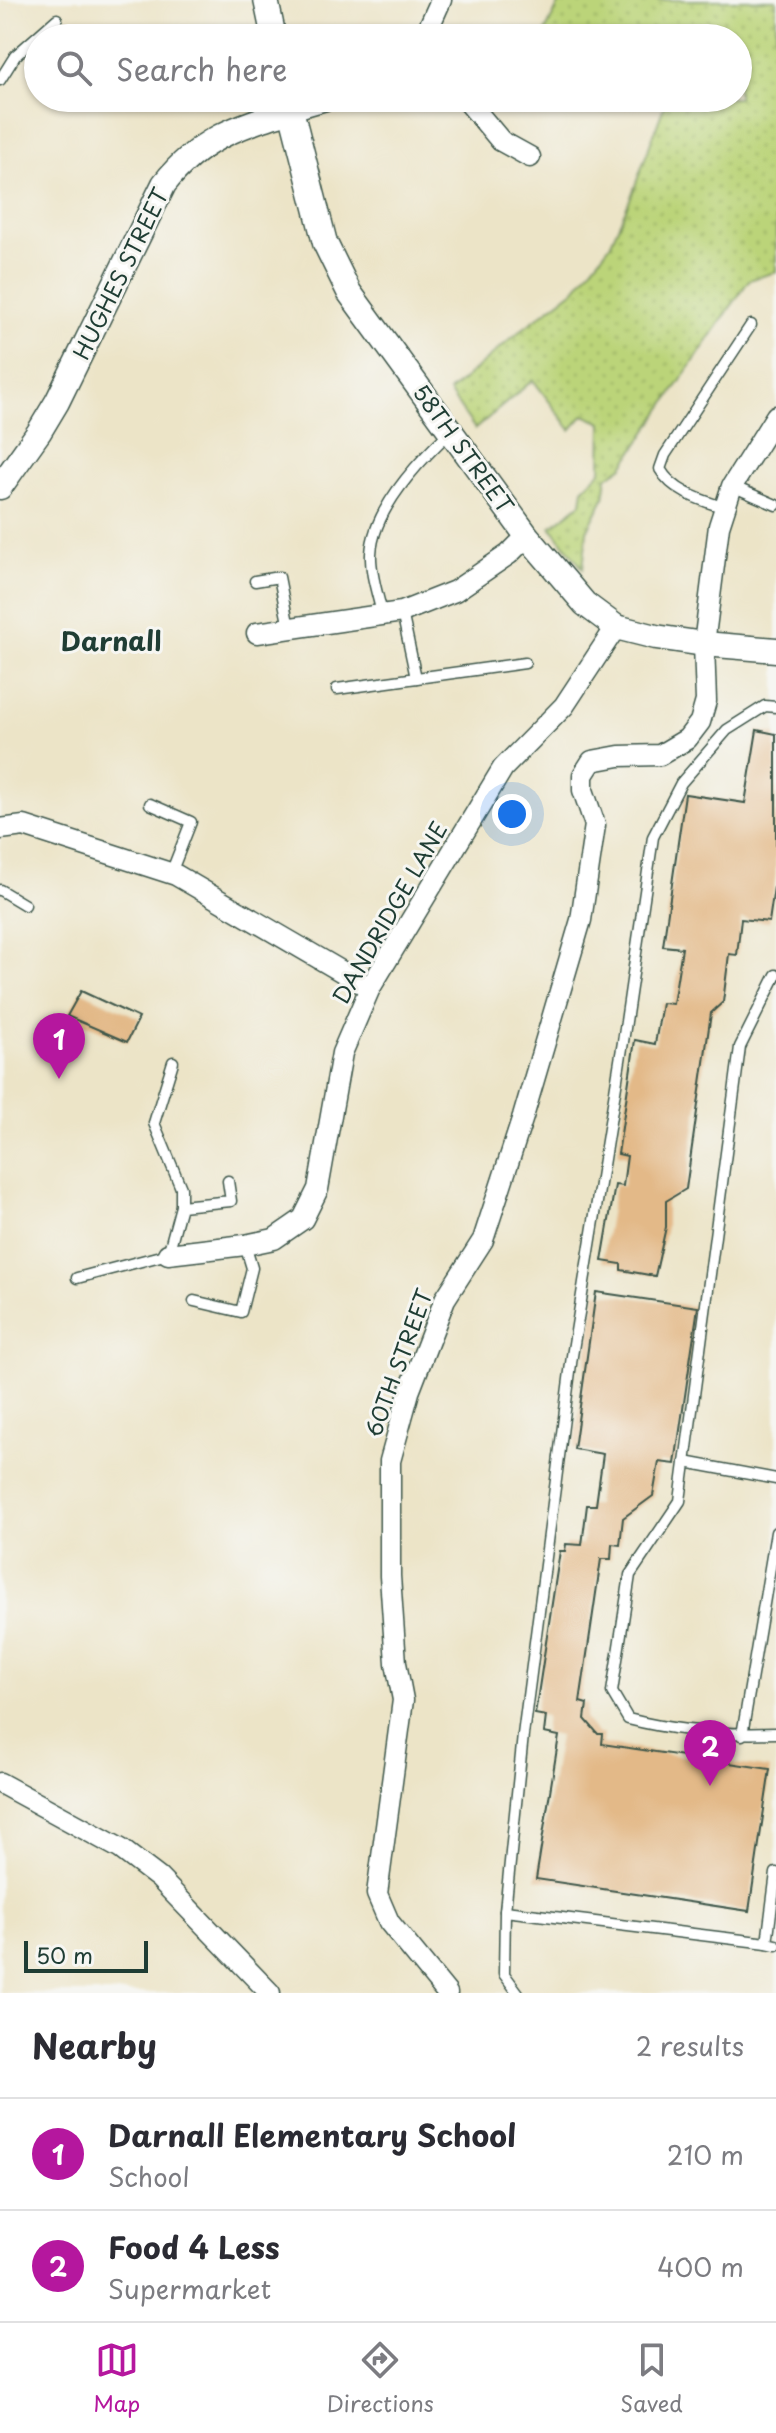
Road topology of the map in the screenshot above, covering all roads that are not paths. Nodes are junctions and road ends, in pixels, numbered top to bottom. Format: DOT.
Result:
graph roads {
  1 [pos="266,0"];
  2 [pos="441,0"];
  3 [pos="57,19"];
  4 [pos="51,24"];
  5 [pos="271,24"];
  6 [pos="430,24"];
  7 [pos="24,48"];
  8 [pos="0,80"];
  9 [pos="271,112"];
  10 [pos="291,112"];
  11 [pos="477,112"];
  12 [pos="530,157"];
  13 [pos="751,325"];
  14 [pos="776,416"];
  15 [pos="452,431"];
  16 [pos="732,486"];
  17 [pos="0,487"];
  18 [pos="776,505"];
  19 [pos="725,508"];
  20 [pos="527,536"];
  21 [pos="255,581"];
  22 [pos="392,613"];
  23 [pos="616,627"];
  24 [pos="289,628"];
  25 [pos="257,633"];
  26 [pos="704,644"];
  27 [pos="776,650"];
  28 [pos="525,663"];
  29 [pos="416,678"];
  30 [pos="337,689"];
  31 [pos="776,707"];
  32 [pos="150,804"];
  33 [pos="0,829"];
  34 [pos="171,873"];
  35 [pos="0,890"];
  36 [pos="25,905"];
  37 [pos="776,975"];
  38 [pos="370,988"];
  39 [pos="173,1062"];
  40 [pos="228,1181"];
  41 [pos="181,1206"];
  42 [pos="245,1245"];
  43 [pos="168,1254"];
  44 [pos="77,1278"];
  45 [pos="194,1301"];
  46 [pos="685,1462"];
  47 [pos="776,1479"];
  48 [pos="776,1532"];
  49 [pos="776,1733"];
  50 [pos="742,1735"];
  51 [pos="0,1783"];
  52 [pos="776,1873"];
  53 [pos="505,1911"];
  54 [pos="771,1944"];
  55 [pos="270,1993"];
  56 [pos="447,1993"];
  57 [pos="518,1993"];
  1 -- 5 [label="street"];
  2 -- 6 [label="street"];
  3 -- 4 [label="lane"];
  7 -- 8 [label="lane"];
  9 -- 17 [label="street, HUGHES STREET"];
  10 -- 15 [label="street, 58TH STREET"];
  11 -- 12 [label="street"];
  13 -- 19 [label="lane"];
  14 -- 16 [label="street"];
  15 -- 20 [label="street, 58TH STREET"];
  15 -- 22 [label="lane"];
  16 -- 18 [label="lane"];
  16 -- 19 [label="street"];
  19 -- 26 [label="street"];
  20 -- 22 [label="street"];
  20 -- 23 [label="street, 58TH STREET"];
  21 -- 24 [label="lane"];
  22 -- 24 [label="street"];
  22 -- 29 [label="lane"];
  23 -- 26 [label="street, 58TH STREET"];
  23 -- 38 [label="street, DANDRIDGE LANE"];
  24 -- 25 [label="street"];
  26 -- 27 [label="street, 58TH STREET"];
  26 -- 56 [label="street, 60TH STREET"];
  28 -- 29 [label="lane"];
  29 -- 30 [label="lane"];
  31 -- 53 [label="lane"];
  32 -- 34 [label="lane"];
  33 -- 34 [label="street"];
  34 -- 38 [label="street"];
  35 -- 36 [label="lane"];
  37 -- 46 [label="lane"];
  38 -- 42 [label="street, DANDRIDGE LANE"];
  39 -- 41 [label="lane"];
  40 -- 41 [label="lane"];
  41 -- 43 [label="lane"];
  42 -- 43 [label="street, DANDRIDGE LANE"];
  42 -- 45 [label="lane"];
  43 -- 44 [label="lane"];
  46 -- 47 [label="lane"];
  46 -- 50 [label="lane"];
  48 -- 50 [label="lane"];
  49 -- 50 [label="lane"];
  51 -- 55 [label="street"];
  52 -- 54 [label="lane"];
  53 -- 54 [label="lane"];
  53 -- 57 [label="lane"];
}
